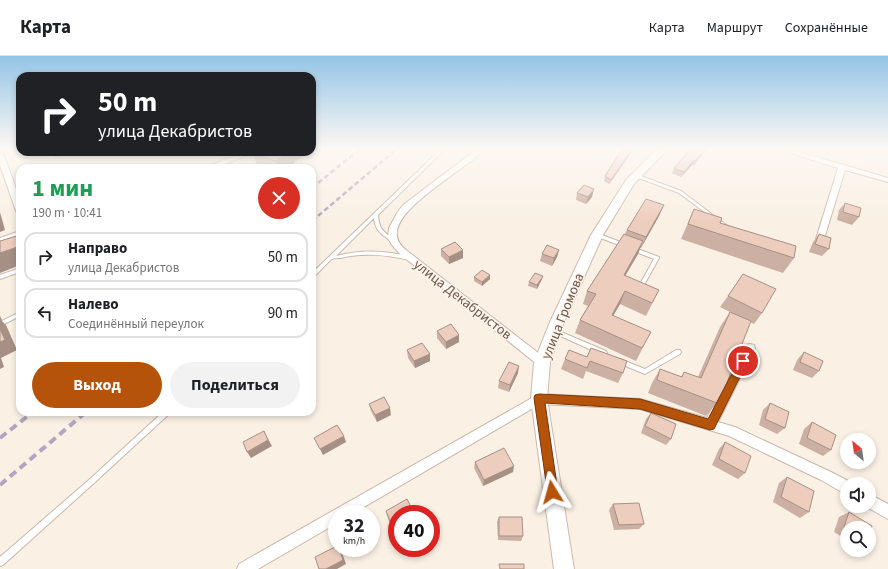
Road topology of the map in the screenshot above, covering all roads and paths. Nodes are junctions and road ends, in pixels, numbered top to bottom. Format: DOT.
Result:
graph roads {
  1 [pos="6,173"];
  2 [pos="418,173"];
  3 [pos="451,173"];
  4 [pos="640,173"];
  5 [pos="840,173"];
  6 [pos="863,173"];
  7 [pos="637,176"];
  8 [pos="888,180"];
  9 [pos="16,200"];
  10 [pos="376,215"];
  11 [pos="729,228"];
  12 [pos="16,235"];
  13 [pos="597,235"];
  14 [pos="820,239"];
  15 [pos="0,241"];
  16 [pos="394,242"];
  17 [pos="331,258"];
  18 [pos="411,258"];
  19 [pos="16,271"];
  20 [pos="316,272"];
  21 [pos="0,277"];
  22 [pos="641,286"];
  23 [pos="16,316"];
  24 [pos="0,324"];
  25 [pos="554,331"];
  26 [pos="750,348"];
  27 [pos="678,352"];
  28 [pos="610,356"];
  29 [pos="617,359"];
  30 [pos="542,362"];
  31 [pos="539,398"];
  32 [pos="163,416"];
  33 [pos="710,425"];
  34 [pos="840,484"];
  35 [pos="355,505"];
  36 [pos="876,505"];
  37 [pos="888,512"];
  38 [pos="328,521"];
  39 [pos="0,562"];
  40 [pos="244,569"];
  41 [pos="564,569"];
  1 -- 9 [label="street"];
  2 -- 10 [label="lane"];
  3 -- 16 [label="street"];
  4 -- 7 [label="street, улица Громова"];
  5 -- 14 [label="street"];
  6 -- 8 [label="street"];
  7 -- 11 [label="lane"];
  7 -- 13 [label="street, улица Громова"];
  10 -- 16 [label="lane"];
  10 -- 17 [label="lane"];
  12 -- 15 [label="street"];
  13 -- 22 [label="lane"];
  13 -- 25 [label="street, улица Громова"];
  16 -- 18 [label="street, улица Декабристов"];
  17 -- 18 [label="lane"];
  17 -- 20 [label="lane"];
  18 -- 30 [label="street, улица Декабристов"];
  19 -- 21 [label="lane"];
  23 -- 24 [label="lane"];
  25 -- 28 [label="lane"];
  25 -- 30 [label="street, улица Громова"];
  26 -- 33 [label="street"];
  27 -- 29 [label="lane"];
  30 -- 31 [label="street, улица Громова"];
  31 -- 33 [label="street"];
  31 -- 35 [label="street"];
  31 -- 41 [label="street, улица Громова"];
  32 -- 39 [label="lane"];
  33 -- 34 [label="street"];
  36 -- 37 [label="street"];
  38 -- 40 [label="street"];
}
